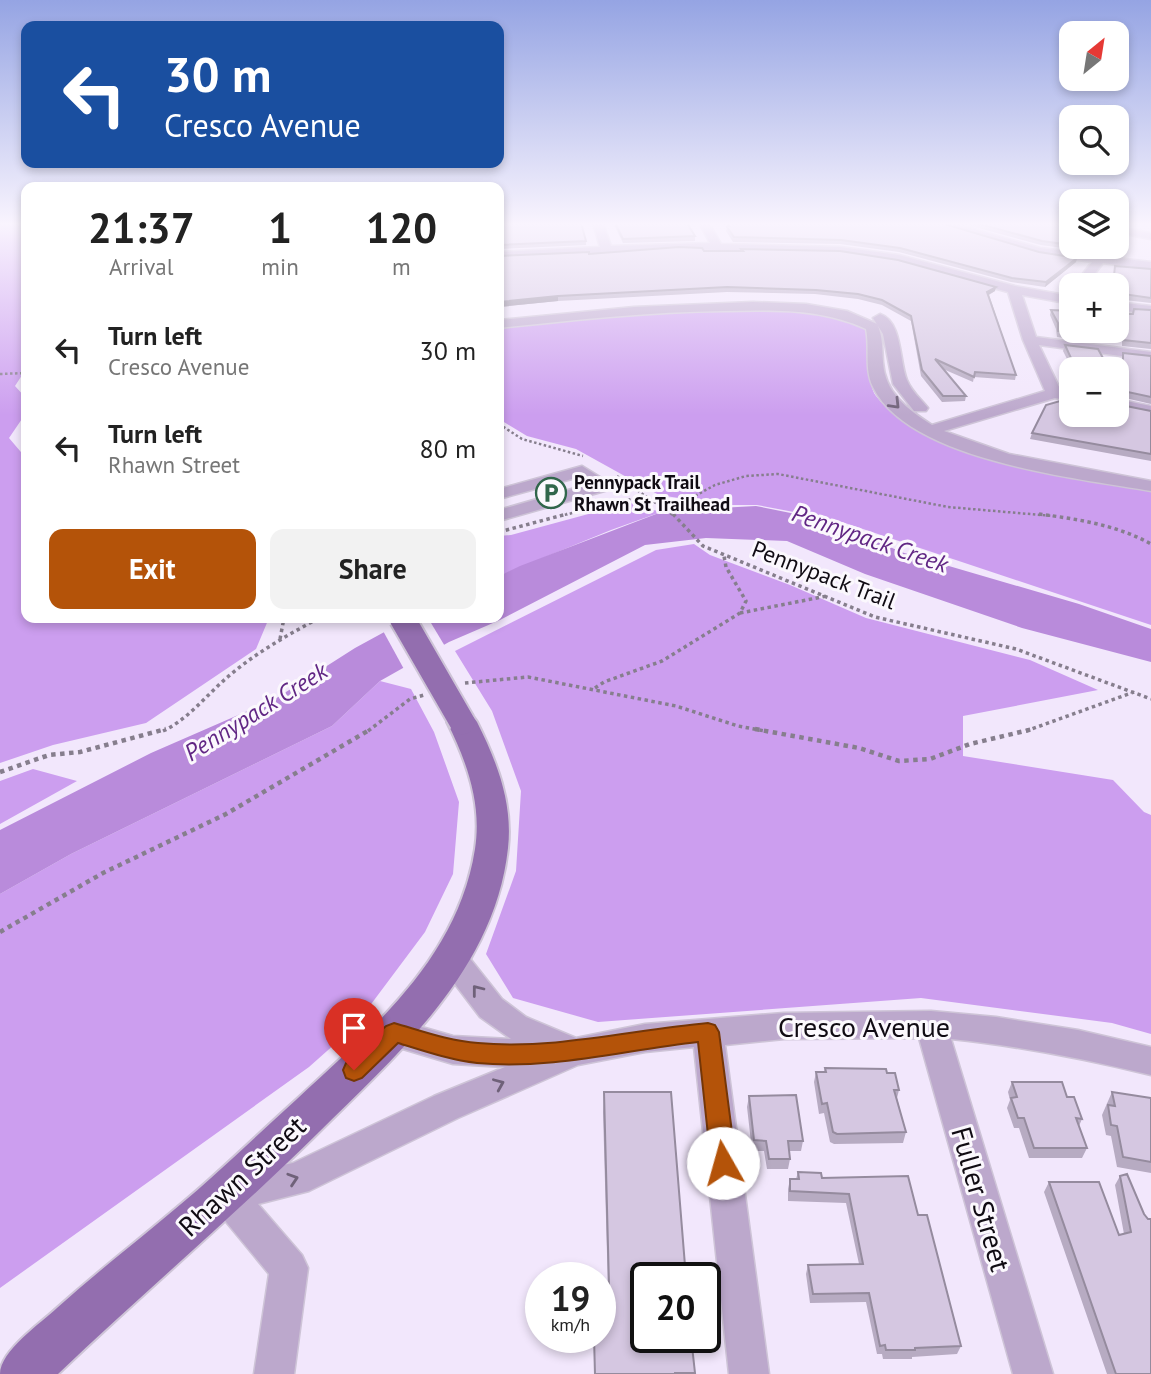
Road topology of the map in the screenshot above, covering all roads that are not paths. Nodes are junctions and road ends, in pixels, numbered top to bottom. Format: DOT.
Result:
graph roads {
  1 [pos="1003,287"];
  2 [pos="1014,290"];
  3 [pos="1059,297"];
  4 [pos="829,307"];
  5 [pos="1129,307"];
  6 [pos="1151,310"];
  7 [pos="504,320"];
  8 [pos="1030,341"];
  9 [pos="1151,356"];
  10 [pos="1054,393"];
  11 [pos="1059,394"];
  12 [pos="1129,407"];
  13 [pos="1151,411"];
  14 [pos="949,425"];
  15 [pos="931,430"];
  16 [pos="1151,478"];
  17 [pos="1151,486"];
  18 [pos="504,493"];
  19 [pos="504,515"];
  20 [pos="404,623"];
  21 [pos="453,959"];
  22 [pos="930,1024"];
  23 [pos="708,1032"];
  24 [pos="394,1033"];
  25 [pos="575,1052"];
  26 [pos="1151,1061"];
  27 [pos="226,1194"];
  28 [pos="22,1374"];
  29 [pos="274,1374"];
  30 [pos="750,1374"];
  31 [pos="1033,1374"];
  1 -- 2 [label="street"];
  2 -- 3 [label="street"];
  2 -- 8 [label="street"];
  4 -- 7 [label="street"];
  4 -- 14 [label="street"];
  4 -- 15 [label="street, one-way"];
  5 -- 6 [label="street"];
  8 -- 9 [label="street"];
  8 -- 10 [label="street"];
  10 -- 11 [label="street"];
  10 -- 14 [label="street"];
  12 -- 13 [label="street"];
  14 -- 15 [label="street"];
  14 -- 16 [label="street"];
  15 -- 17 [label="street"];
  18 -- 19 [label="street"];
  20 -- 21 [label="main road, Rhawn Street, bridge"];
  21 -- 24 [label="main road, Rhawn Street"];
  25 -- 21 [label="street, one-way"];
  22 -- 23 [label="street, Cresco Avenue"];
  22 -- 26 [label="street, Cresco Avenue"];
  22 -- 31 [label="street, Fuller Street"];
  23 -- 25 [label="street, Cresco Avenue"];
  23 -- 30 [label="street"];
  24 -- 25 [label="street, Cresco Avenue"];
  24 -- 27 [label="main road, Rhawn Street"];
  27 -- 25 [label="street, Cresco Avenue, one-way"];
  27 -- 28 [label="main road, Rhawn Street"];
  27 -- 29 [label="street"];
}
